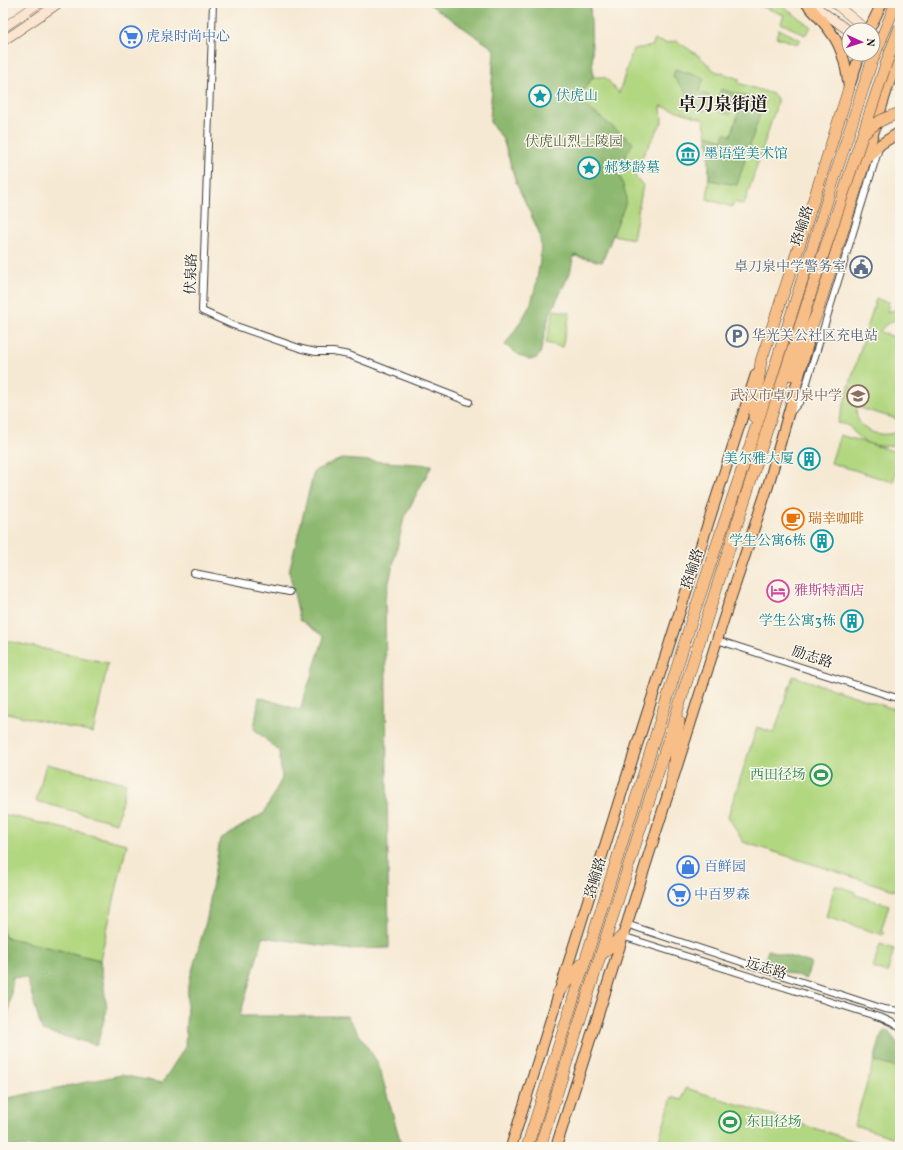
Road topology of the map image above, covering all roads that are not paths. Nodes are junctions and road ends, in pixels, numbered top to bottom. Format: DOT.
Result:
graph roads {
  1 [pos="39,3"];
  2 [pos="59,3"];
  3 [pos="213,3"];
  4 [pos="806,3"];
  5 [pos="811,3"];
  6 [pos="834,3"];
  7 [pos="882,3"];
  8 [pos="896,3"];
  9 [pos="858,22"];
  10 [pos="872,22"];
  11 [pos="841,25"];
  12 [pos="900,27"];
  13 [pos="3,28"];
  14 [pos="3,41"];
  15 [pos="881,42"];
  16 [pos="899,56"];
  17 [pos="881,58"];
  18 [pos="857,62"];
  19 [pos="897,71"];
  20 [pos="849,88"];
  21 [pos="900,113"];
  22 [pos="840,117"];
  23 [pos="900,132"];
  24 [pos="874,134"];
  25 [pos="881,144"];
  26 [pos="865,160"];
  27 [pos="831,188"];
  28 [pos="817,313"];
  29 [pos="760,361"];
  30 [pos="469,402"];
  31 [pos="788,416"];
  32 [pos="764,438"];
  33 [pos="751,443"];
  34 [pos="194,573"];
  35 [pos="289,592"];
  36 [pos="717,640"];
  37 [pos="683,693"];
  38 [pos="900,699"];
  39 [pos="672,786"];
  40 [pos="626,924"];
  41 [pos="622,936"];
  42 [pos="601,955"];
  43 [pos="586,958"];
  44 [pos="558,993"];
  45 [pos="900,1011"];
  46 [pos="900,1028"];
  47 [pos="511,1147"];
  48 [pos="527,1147"];
  49 [pos="540,1147"];
  50 [pos="556,1147"];
  1 -- 13 [label="main road"];
  2 -- 14 [label="main road"];
  3 -- 30 [label="street, 伏泉路"];
  4 -- 20 [label="main road"];
  5 -- 11 [label="main road"];
  6 -- 9 [label="main road"];
  7 -- 10 [label="main road"];
  8 -- 27 [label="highway, 珞喻路, bridge"];
  12 -- 32 [label="highway, 珞喻路, bridge"];
  15 -- 16 [label="main road"];
  16 -- 19 [label="main road"];
  17 -- 19 [label="main road"];
  18 -- 20 [label="main road"];
  19 -- 24 [label="main road"];
  20 -- 22 [label="highway"];
  21 -- 27 [label="highway, bridge"];
  22 -- 24 [label="main road"];
  22 -- 29 [label="highway"];
  23 -- 25 [label="main road"];
  24 -- 26 [label="main road"];
  25 -- 26 [label="main road"];
  25 -- 31 [label="street"];
  26 -- 28 [label="highway"];
  27 -- 33 [label="highway, 珞喻路"];
  28 -- 31 [label="main road"];
  28 -- 32 [label="highway"];
  29 -- 33 [label="highway"];
  29 -- 44 [label="main road"];
  31 -- 36 [label="main road"];
  32 -- 37 [label="highway, 珞喻路"];
  33 -- 43 [label="highway, 珞喻路"];
  34 -- 35 [label="street"];
  36 -- 38 [label="street, 励志路"];
  36 -- 39 [label="main road"];
  37 -- 39 [label="highway"];
  37 -- 42 [label="highway, 珞喻路"];
  39 -- 40 [label="main road"];
  40 -- 41 [label="main road"];
  40 -- 45 [label="street, 远志路"];
  41 -- 42 [label="highway"];
  41 -- 46 [label="street, 远志路"];
  41 -- 50 [label="main road"];
  42 -- 49 [label="highway, 珞喻路"];
  43 -- 44 [label="highway"];
  43 -- 48 [label="highway, 珞喻路"];
  44 -- 47 [label="main road"];
}
